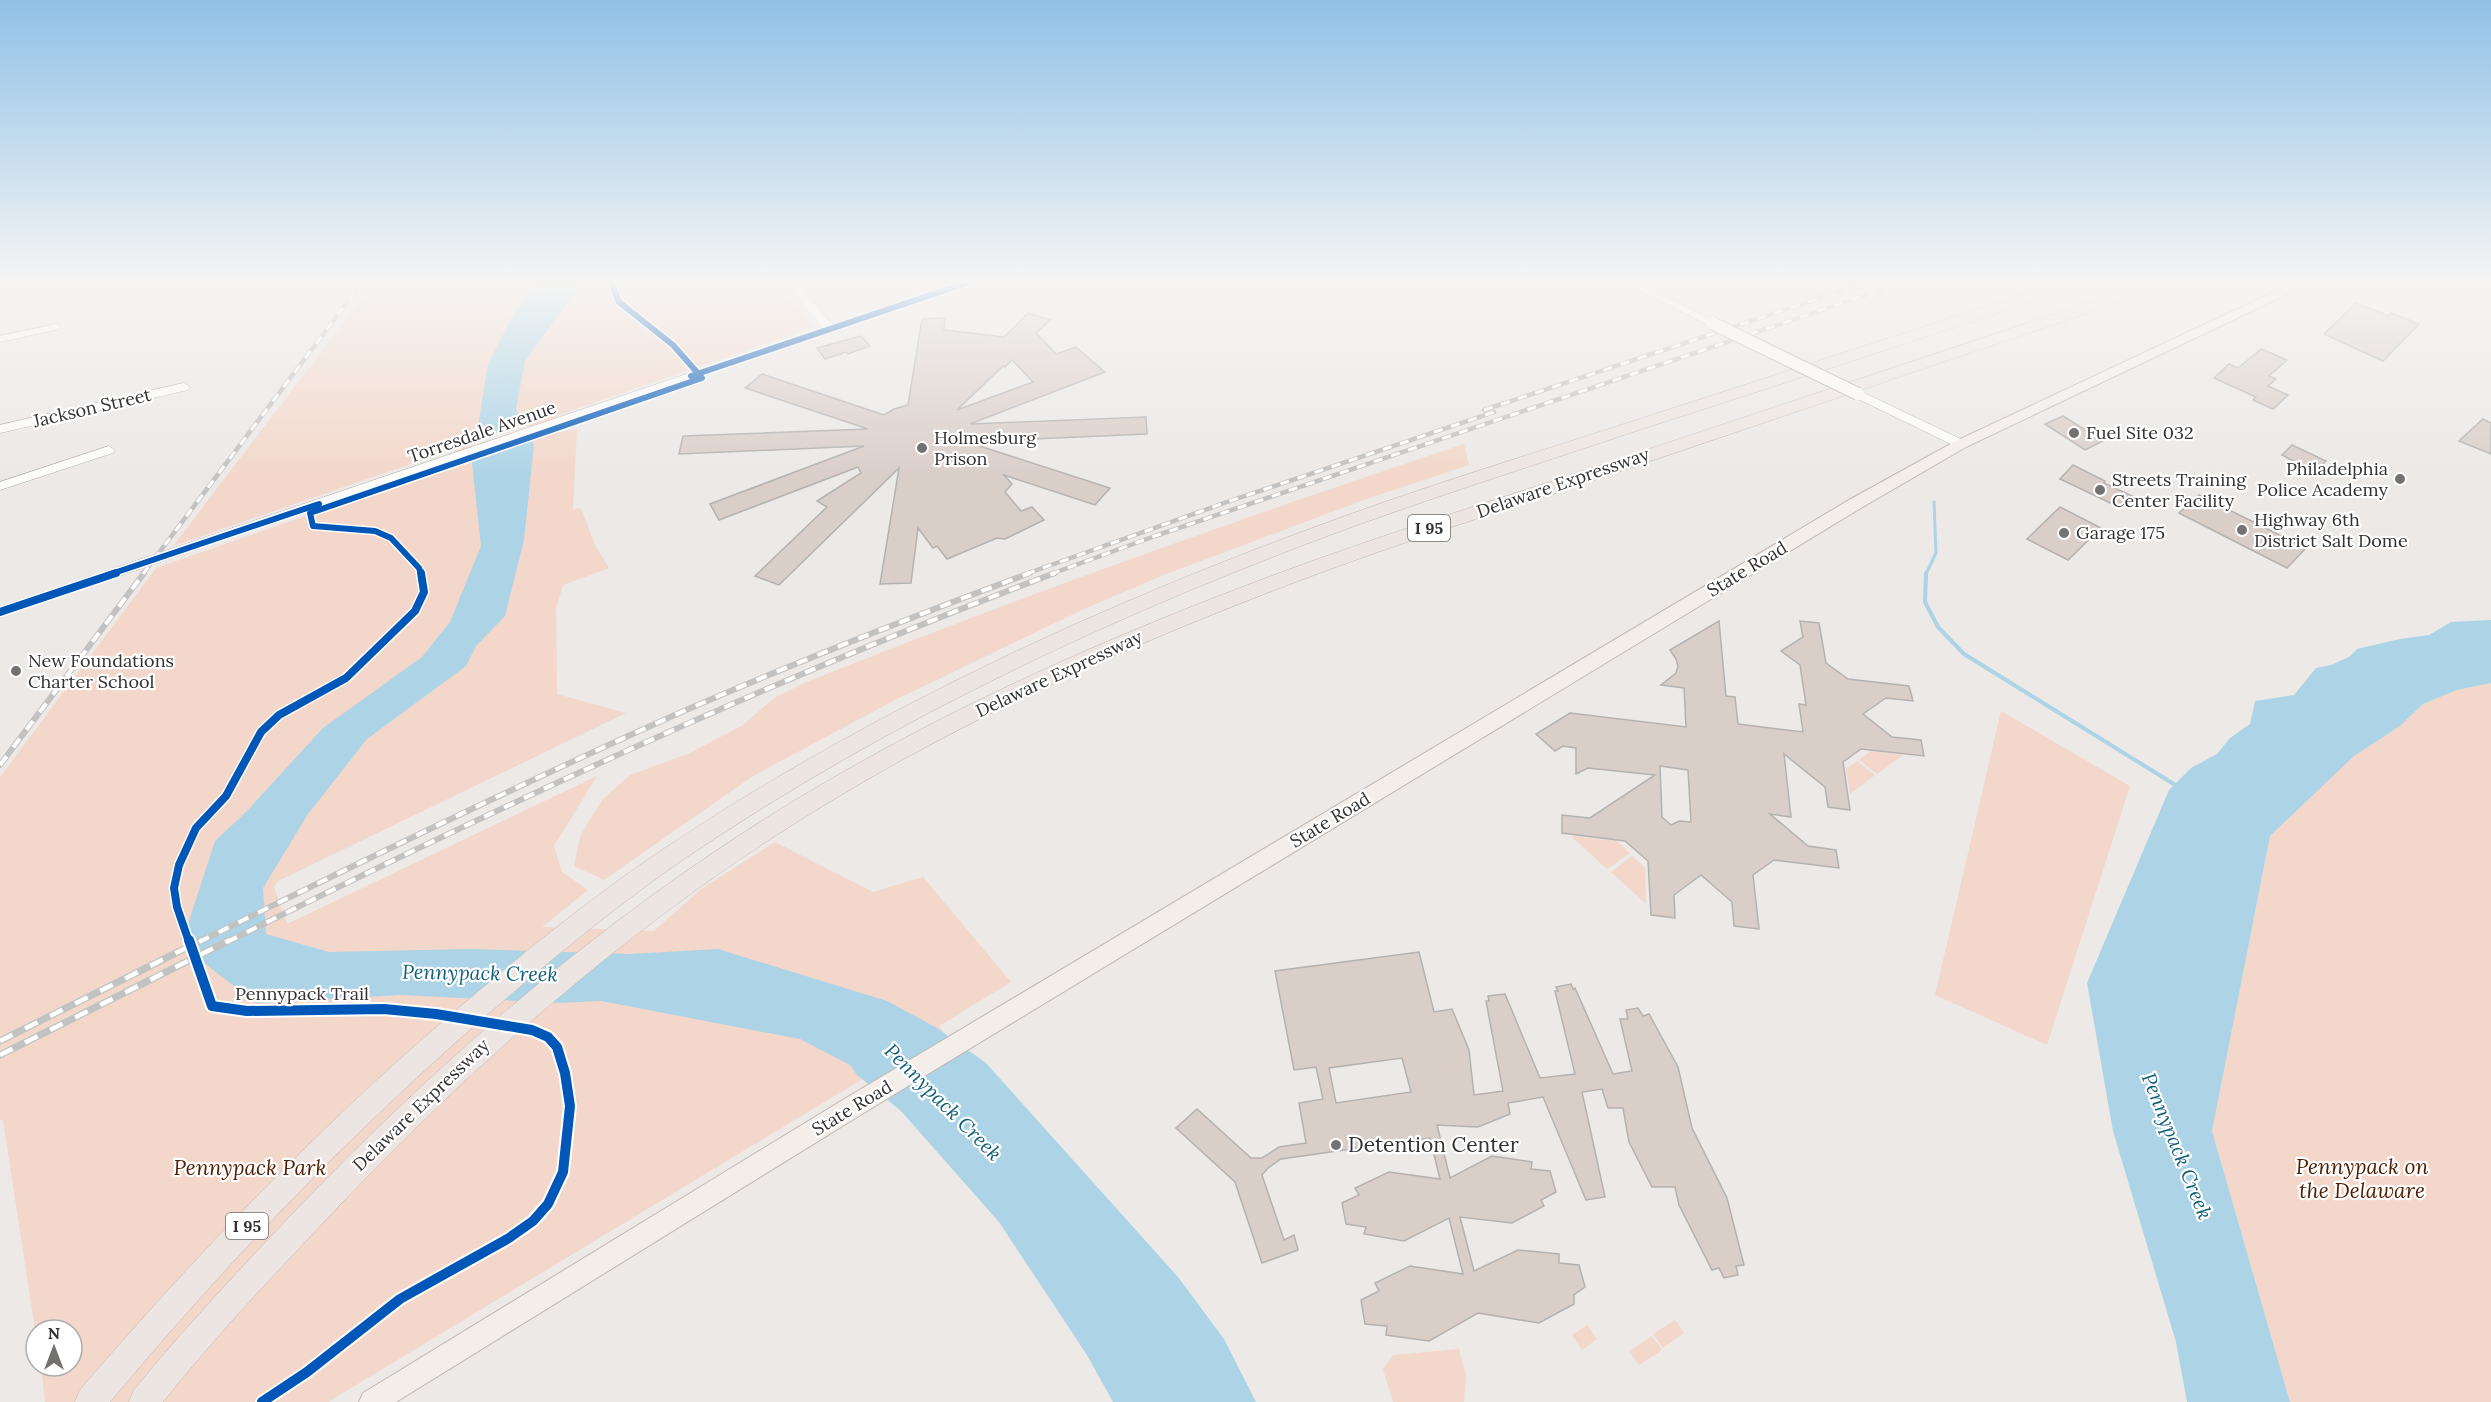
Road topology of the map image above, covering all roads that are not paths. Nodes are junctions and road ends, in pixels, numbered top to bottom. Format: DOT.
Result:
graph roads {
  1 [pos="784,345"];
  2 [pos="1758,345"];
  3 [pos="1885,345"];
  4 [pos="1976,345"];
  5 [pos="2171,345"];
  6 [pos="184,387"];
  7 [pos="0,429"];
  8 [pos="1961,444"];
  9 [pos="109,450"];
  10 [pos="0,486"];
  11 [pos="0,612"];
  12 [pos="90,1402"];
  13 [pos="144,1402"];
  14 [pos="372,1402"];
  1 -- 11 [label="street, Torresdale Avenue"];
  2 -- 8 [label="street, bridge"];
  3 -- 12 [label="highway, Delaware Expressway / I 95"];
  4 -- 13 [label="highway, Delaware Expressway / I 95"];
  5 -- 8 [label="main road, State Road"];
  6 -- 7 [label="street, Jackson Street"];
  8 -- 14 [label="main road, State Road"];
  9 -- 10 [label="street"];
}
